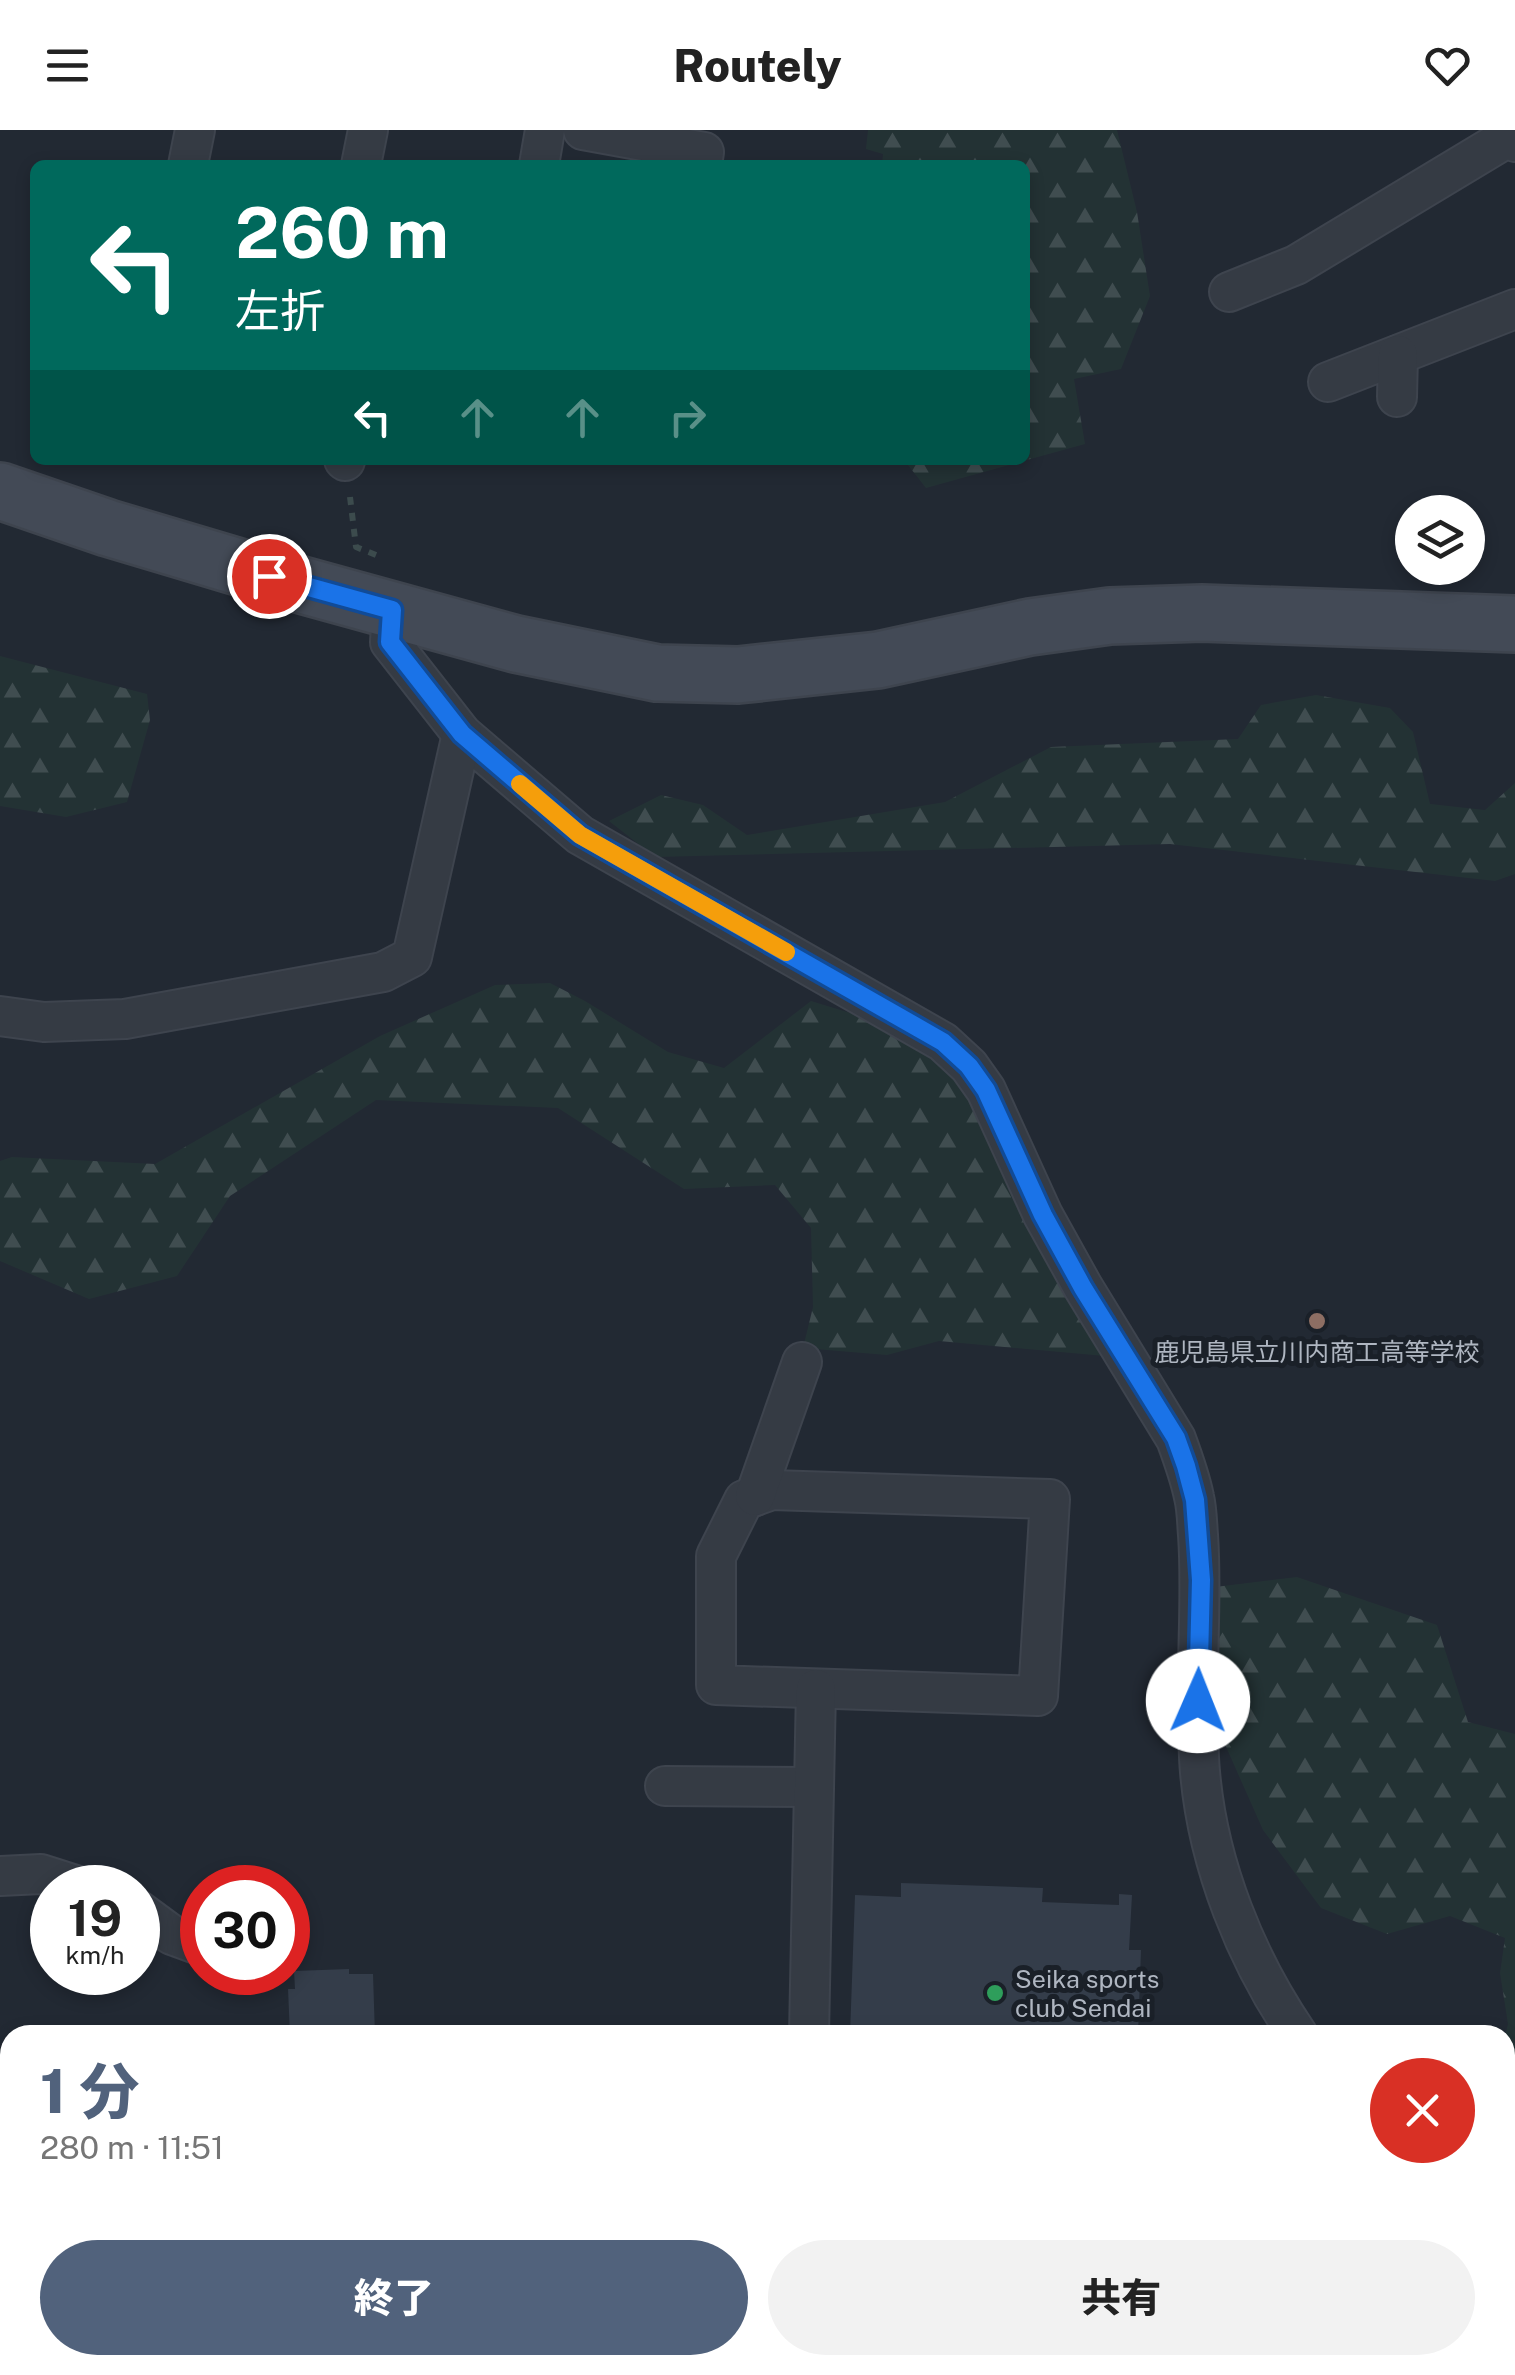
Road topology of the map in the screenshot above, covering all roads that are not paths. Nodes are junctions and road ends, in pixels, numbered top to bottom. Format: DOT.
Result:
graph roads {
  1 [pos="195,130"];
  2 [pos="368,130"];
  3 [pos="546,130"];
  4 [pos="583,130"];
  5 [pos="1515,142"];
  6 [pos="189,160"];
  7 [pos="362,160"];
  8 [pos="540,160"];
  9 [pos="703,160"];
  10 [pos="1229,292"];
  11 [pos="1515,310"];
  12 [pos="1398,355"];
  13 [pos="1328,382"];
  14 [pos="1397,397"];
  15 [pos="0,491"];
  16 [pos="390,584"];
  17 [pos="1515,624"];
  18 [pos="462,734"];
  19 [pos="0,1016"];
  20 [pos="802,1362"];
  21 [pos="755,1496"];
  22 [pos="816,1689"];
  23 [pos="665,1786"];
  24 [pos="814,1787"];
  25 [pos="30,1875"];
  26 [pos="0,1876"];
  27 [pos="809,2025"];
  28 [pos="1291,2025"];
  1 -- 6 [label="street"];
  2 -- 7 [label="street"];
  3 -- 8 [label="street"];
  4 -- 9 [label="street"];
  5 -- 10 [label="street"];
  11 -- 12 [label="street"];
  12 -- 13 [label="street"];
  12 -- 14 [label="street"];
  15 -- 16 [label="street"];
  16 -- 17 [label="street"];
  16 -- 18 [label="street"];
  18 -- 19 [label="street"];
  18 -- 28 [label="street"];
  20 -- 21 [label="street"];
  21 -- 22 [label="street"];
  21 -- 22 [label="street"];
  22 -- 24 [label="street"];
  23 -- 24 [label="street"];
  24 -- 27 [label="street"];
  25 -- 26 [label="street"];
}
